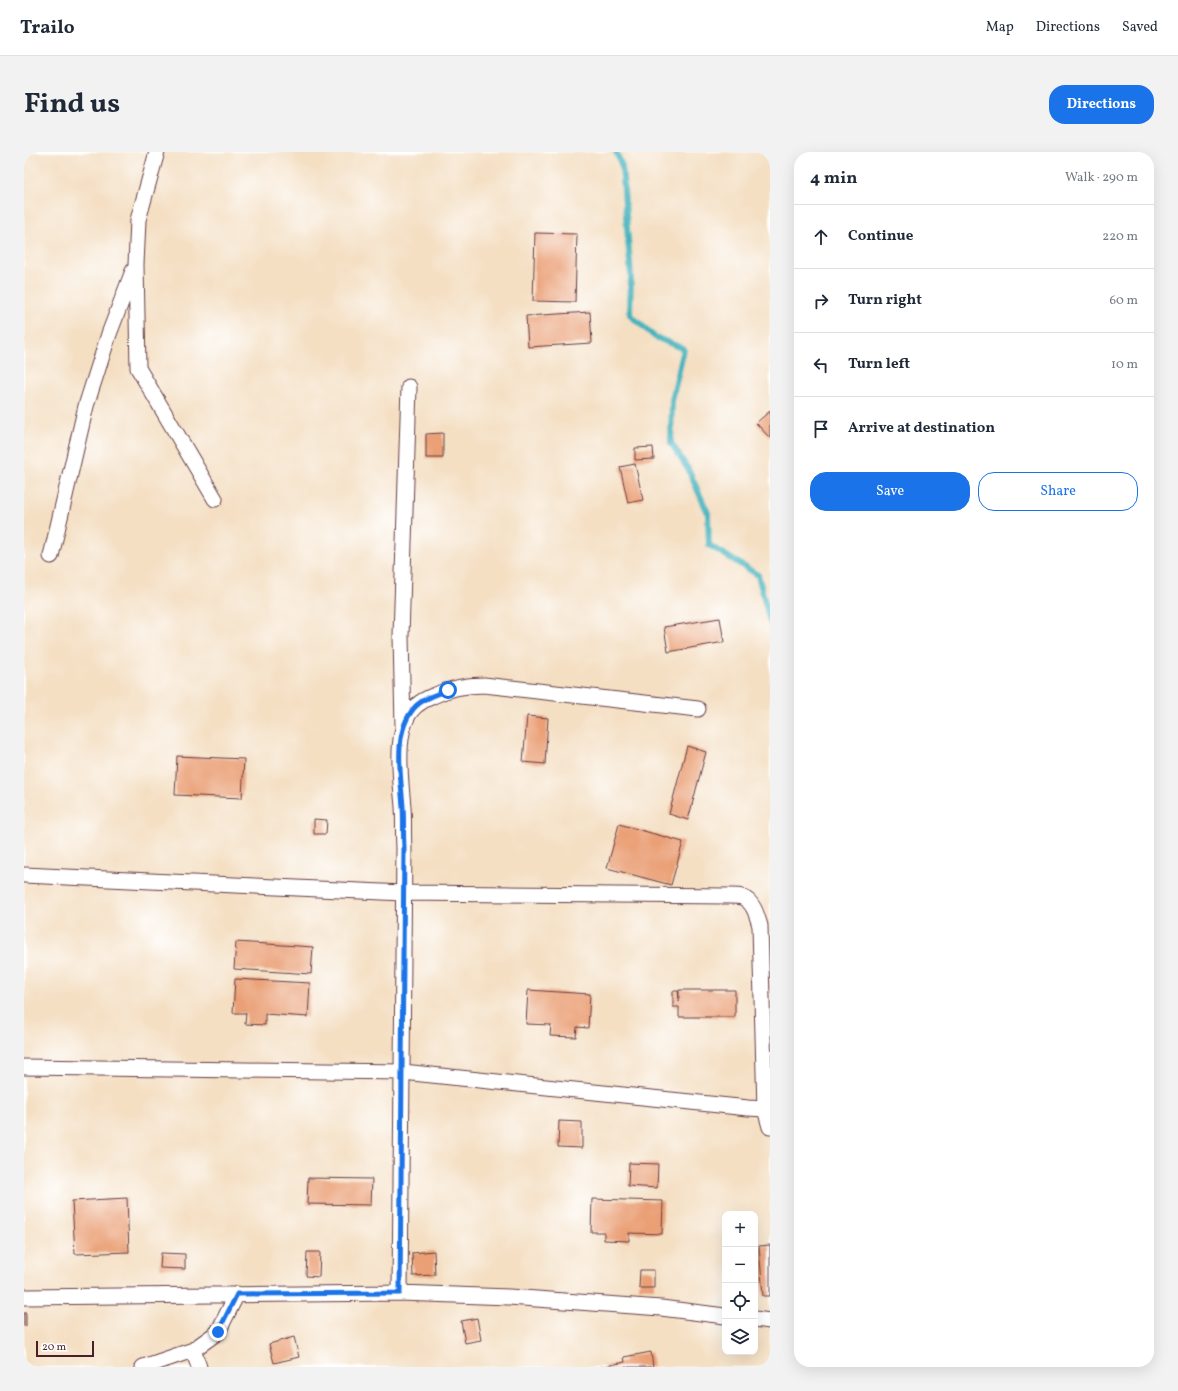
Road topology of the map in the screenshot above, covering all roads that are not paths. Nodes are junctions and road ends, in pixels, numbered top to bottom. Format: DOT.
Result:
graph roads {
  1 [pos="157,152"];
  2 [pos="136,265"];
  3 [pos="409,387"];
  4 [pos="215,499"];
  5 [pos="50,556"];
  6 [pos="698,709"];
  7 [pos="403,732"];
  8 [pos="24,875"];
  9 [pos="403,893"];
  10 [pos="24,1067"];
  11 [pos="403,1072"];
  12 [pos="765,1109"];
  13 [pos="770,1127"];
  14 [pos="400,1293"];
  15 [pos="237,1294"];
  16 [pos="24,1297"];
  17 [pos="722,1316"];
  18 [pos="758,1319"];
  19 [pos="770,1321"];
  20 [pos="193,1350"];
  21 [pos="143,1367"];
  22 [pos="199,1367"];
  1 -- 2 [label="street"];
  2 -- 4 [label="street"];
  2 -- 5 [label="street"];
  3 -- 7 [label="street"];
  6 -- 7 [label="street"];
  7 -- 9 [label="street"];
  8 -- 9 [label="street"];
  9 -- 11 [label="street"];
  9 -- 12 [label="street"];
  10 -- 11 [label="street"];
  11 -- 12 [label="street"];
  11 -- 14 [label="street"];
  12 -- 13 [label="street"];
  14 -- 15 [label="street"];
  14 -- 17 [label="street"];
  15 -- 16 [label="street"];
  15 -- 20 [label="street"];
  18 -- 19 [label="street"];
  20 -- 21 [label="street"];
  20 -- 22 [label="street"];
}
